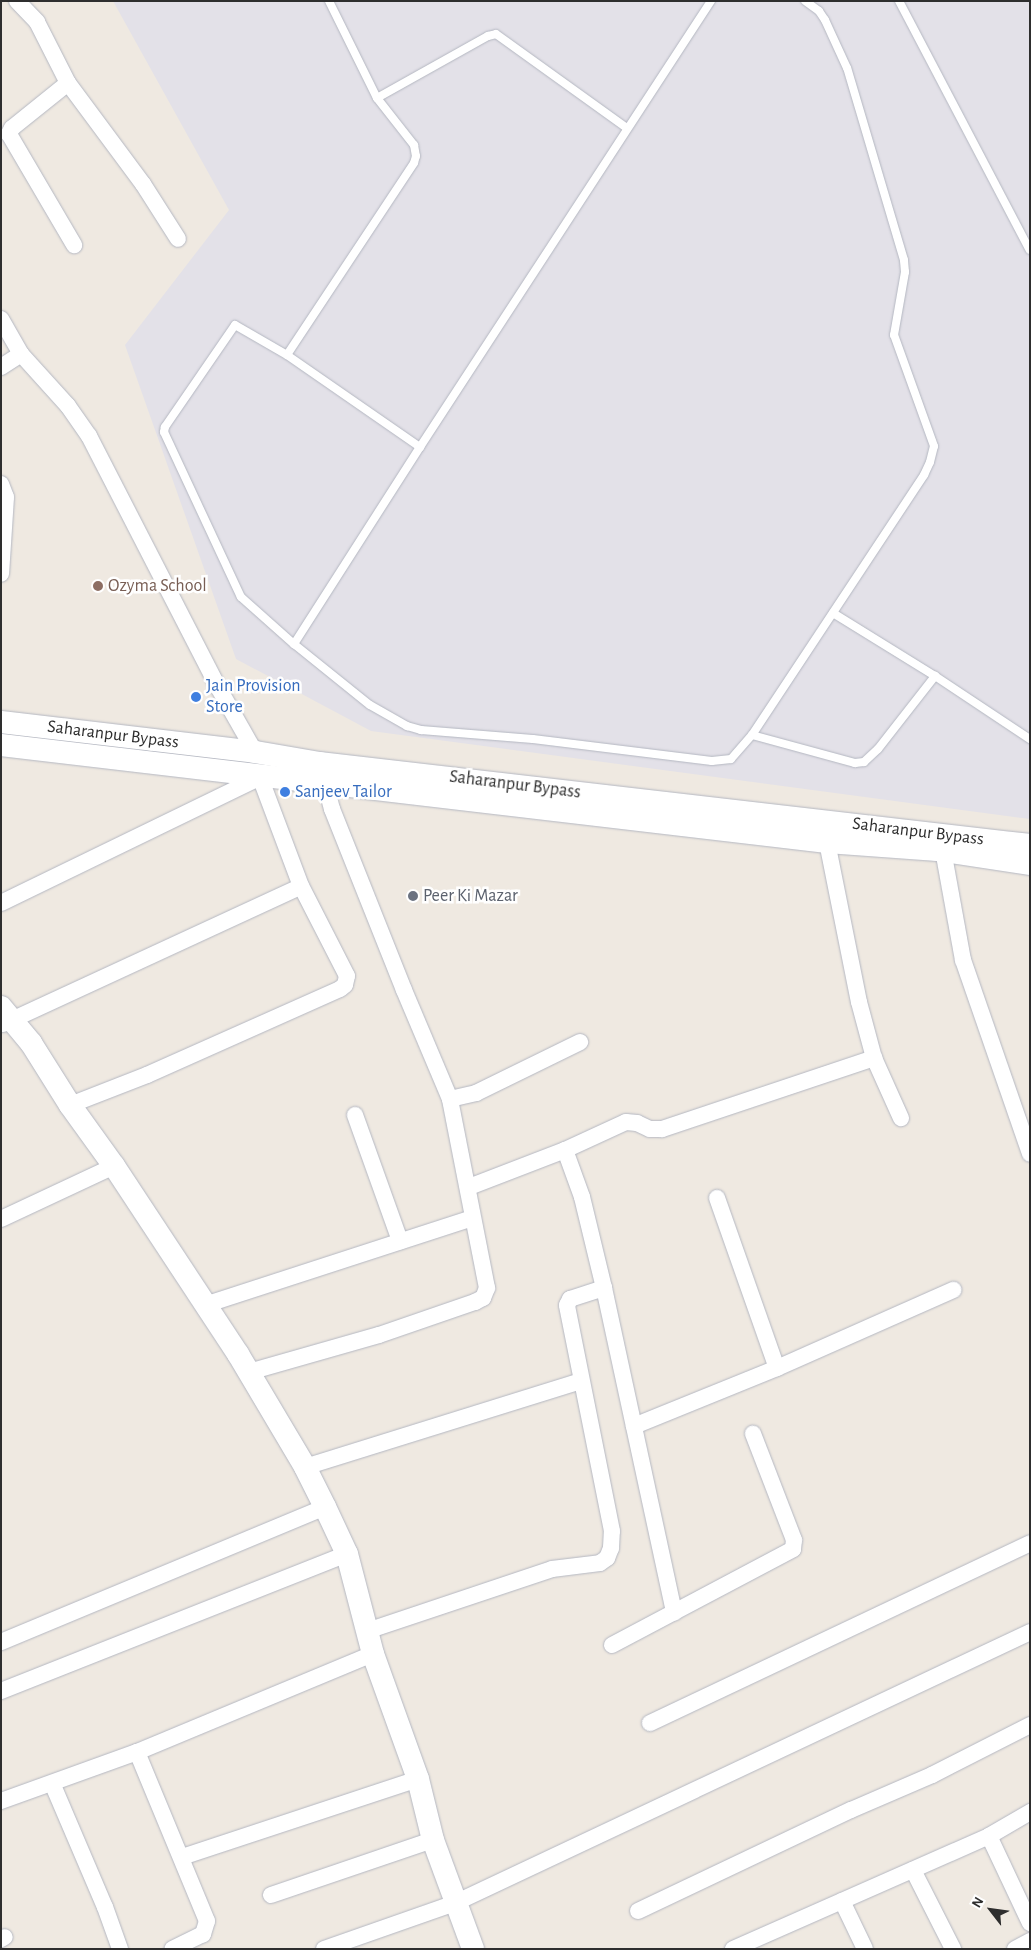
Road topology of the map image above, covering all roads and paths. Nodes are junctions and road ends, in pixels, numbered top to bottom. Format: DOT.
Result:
graph roads {
  1 [pos="17,1"];
  2 [pos="329,1"];
  3 [pos="711,1"];
  4 [pos="805,1"];
  5 [pos="900,1"];
  6 [pos="68,83"];
  7 [pos="377,98"];
  8 [pos="627,128"];
  9 [pos="178,239"];
  10 [pos="74,245"];
  11 [pos="1030,250"];
  12 [pos="1,318"];
  13 [pos="21,354"];
  14 [pos="287,354"];
  15 [pos="1,367"];
  16 [pos="420,448"];
  17 [pos="1,484"];
  18 [pos="1,574"];
  19 [pos="833,614"];
  20 [pos="294,644"];
  21 [pos="935,676"];
  22 [pos="1,722"];
  23 [pos="752,736"];
  24 [pos="1030,739"];
  25 [pos="1,745"];
  26 [pos="255,752"];
  27 [pos="260,776"];
  28 [pos="324,782"];
  29 [pos="827,842"];
  30 [pos="1030,845"];
  31 [pos="943,850"];
  32 [pos="1030,864"];
  33 [pos="301,886"];
  34 [pos="1,904"];
  35 [pos="5,1017"];
  36 [pos="580,1042"];
  37 [pos="874,1058"];
  38 [pos="450,1099"];
  39 [pos="70,1105"];
  40 [pos="355,1115"];
  41 [pos="901,1118"];
  42 [pos="565,1150"];
  43 [pos="1030,1154"];
  44 [pos="114,1166"];
  45 [pos="469,1187"];
  46 [pos="717,1198"];
  47 [pos="472,1218"];
  48 [pos="1,1219"];
  49 [pos="400,1241"];
  50 [pos="604,1288"];
  51 [pos="953,1290"];
  52 [pos="205,1305"];
  53 [pos="777,1368"];
  54 [pos="249,1372"];
  55 [pos="581,1381"];
  56 [pos="634,1426"];
  57 [pos="753,1434"];
  58 [pos="305,1467"];
  59 [pos="324,1507"];
  60 [pos="1030,1543"];
  61 [pos="347,1554"];
  62 [pos="674,1613"];
  63 [pos="367,1631"];
  64 [pos="1030,1632"];
  65 [pos="1,1642"];
  66 [pos="612,1645"];
  67 [pos="373,1654"];
  68 [pos="1,1691"];
  69 [pos="650,1723"];
  70 [pos="1030,1725"];
  71 [pos="137,1752"];
  72 [pos="418,1779"];
  73 [pos="52,1783"];
  74 [pos="1,1801"];
  75 [pos="1030,1812"];
  76 [pos="989,1836"];
  77 [pos="433,1840"];
  78 [pos="182,1856"];
  79 [pos="913,1870"];
  80 [pos="271,1895"];
  81 [pos="842,1901"];
  82 [pos="455,1903"];
  83 [pos="638,1911"];
  84 [pos="1030,1923"];
  85 [pos="1030,1941"];
  86 [pos="120,1949"];
  87 [pos="172,1949"];
  88 [pos="324,1949"];
  89 [pos="473,1949"];
  90 [pos="733,1949"];
  91 [pos="865,1949"];
  92 [pos="953,1949"];
  93 [pos="1015,1949"];
  1 -- 6 [label="street"];
  2 -- 7 [label="lane"];
  3 -- 8 [label="lane"];
  4 -- 19 [label="lane"];
  5 -- 11 [label="lane"];
  6 -- 9 [label="street"];
  6 -- 10 [label="street"];
  7 -- 8 [label="lane"];
  7 -- 14 [label="lane"];
  8 -- 16 [label="lane"];
  12 -- 13 [label="street"];
  13 -- 15 [label="street"];
  13 -- 26 [label="street"];
  14 -- 16 [label="lane"];
  14 -- 20 [label="lane"];
  16 -- 20 [label="lane"];
  17 -- 18 [label="street"];
  19 -- 21 [label="lane"];
  19 -- 23 [label="lane"];
  20 -- 23 [label="lane"];
  21 -- 23 [label="lane"];
  21 -- 24 [label="lane"];
  22 -- 26 [label="main road, Saharanpur Bypass"];
  25 -- 27 [label="main road"];
  26 -- 30 [label="main road, Saharanpur Bypass"];
  27 -- 28 [label="main road"];
  27 -- 33 [label="street"];
  27 -- 34 [label="street"];
  28 -- 29 [label="main road"];
  28 -- 38 [label="street"];
  29 -- 31 [label="main road"];
  29 -- 37 [label="street"];
  31 -- 32 [label="main road"];
  31 -- 43 [label="street"];
  33 -- 35 [label="street"];
  33 -- 39 [label="street"];
  35 -- 39 [label="main road"];
  36 -- 38 [label="street"];
  37 -- 41 [label="street"];
  37 -- 42 [label="street"];
  38 -- 45 [label="street"];
  39 -- 44 [label="main road"];
  40 -- 49 [label="street"];
  42 -- 45 [label="street"];
  42 -- 50 [label="street"];
  44 -- 48 [label="street"];
  44 -- 52 [label="main road"];
  45 -- 47 [label="street"];
  46 -- 53 [label="street"];
  47 -- 49 [label="street"];
  47 -- 54 [label="street"];
  49 -- 52 [label="street"];
  50 -- 55 [label="street"];
  50 -- 56 [label="street"];
  51 -- 53 [label="street"];
  52 -- 54 [label="main road"];
  53 -- 56 [label="street"];
  54 -- 58 [label="main road"];
  55 -- 58 [label="street"];
  55 -- 63 [label="street"];
  56 -- 62 [label="street"];
  57 -- 62 [label="street"];
  58 -- 59 [label="main road"];
  59 -- 61 [label="main road"];
  59 -- 65 [label="street"];
  60 -- 69 [label="street"];
  61 -- 63 [label="main road"];
  61 -- 68 [label="street"];
  62 -- 66 [label="street"];
  63 -- 67 [label="main road"];
  64 -- 82 [label="street"];
  67 -- 71 [label="street"];
  67 -- 72 [label="main road"];
  70 -- 83 [label="street"];
  71 -- 73 [label="street"];
  71 -- 78 [label="street"];
  72 -- 77 [label="main road"];
  72 -- 78 [label="street"];
  73 -- 74 [label="street"];
  73 -- 86 [label="street"];
  75 -- 76 [label="street"];
  76 -- 79 [label="street"];
  76 -- 84 [label="street"];
  77 -- 80 [label="street"];
  77 -- 82 [label="main road"];
  78 -- 87 [label="street"];
  79 -- 81 [label="street"];
  79 -- 92 [label="street"];
  81 -- 90 [label="street"];
  81 -- 91 [label="street"];
  82 -- 88 [label="street"];
  82 -- 89 [label="main road"];
  85 -- 93 [label="street"];
}
